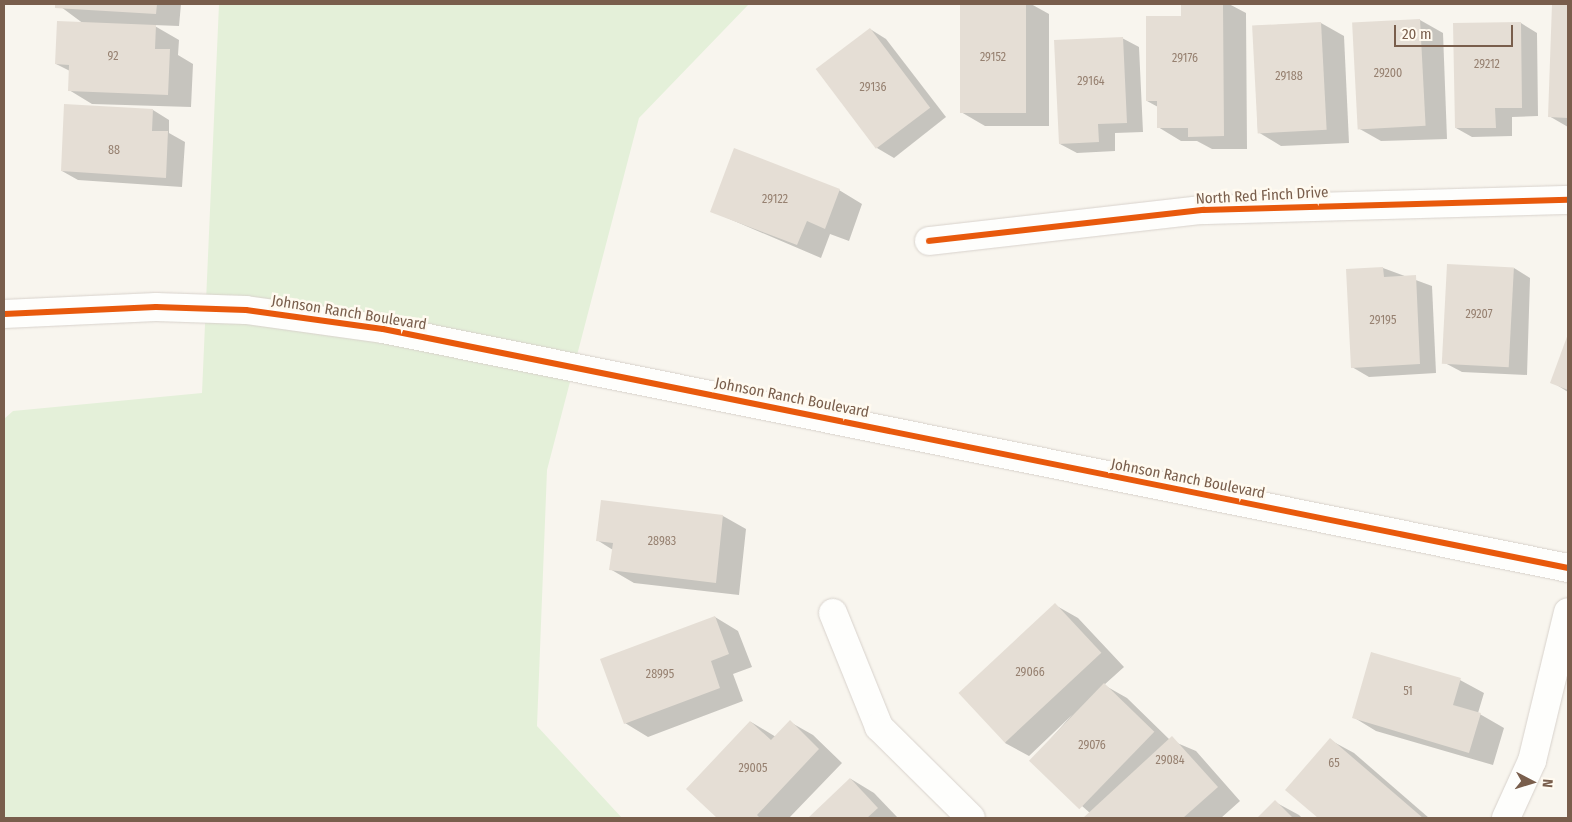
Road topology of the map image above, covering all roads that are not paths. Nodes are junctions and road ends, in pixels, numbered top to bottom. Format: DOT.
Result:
graph roads {
  1 [pos="1568,200"];
  2 [pos="929,241"];
  3 [pos="4,314"];
  4 [pos="1568,568"];
  5 [pos="1568,612"];
  6 [pos="833,613"];
  7 [pos="971,818"];
  8 [pos="1506,818"];
  1 -- 2 [label="street, North Red Finch Drive"];
  3 -- 4 [label="street, Johnson Ranch Boulevard"];
  5 -- 8 [label="street"];
  6 -- 7 [label="street"];
}
